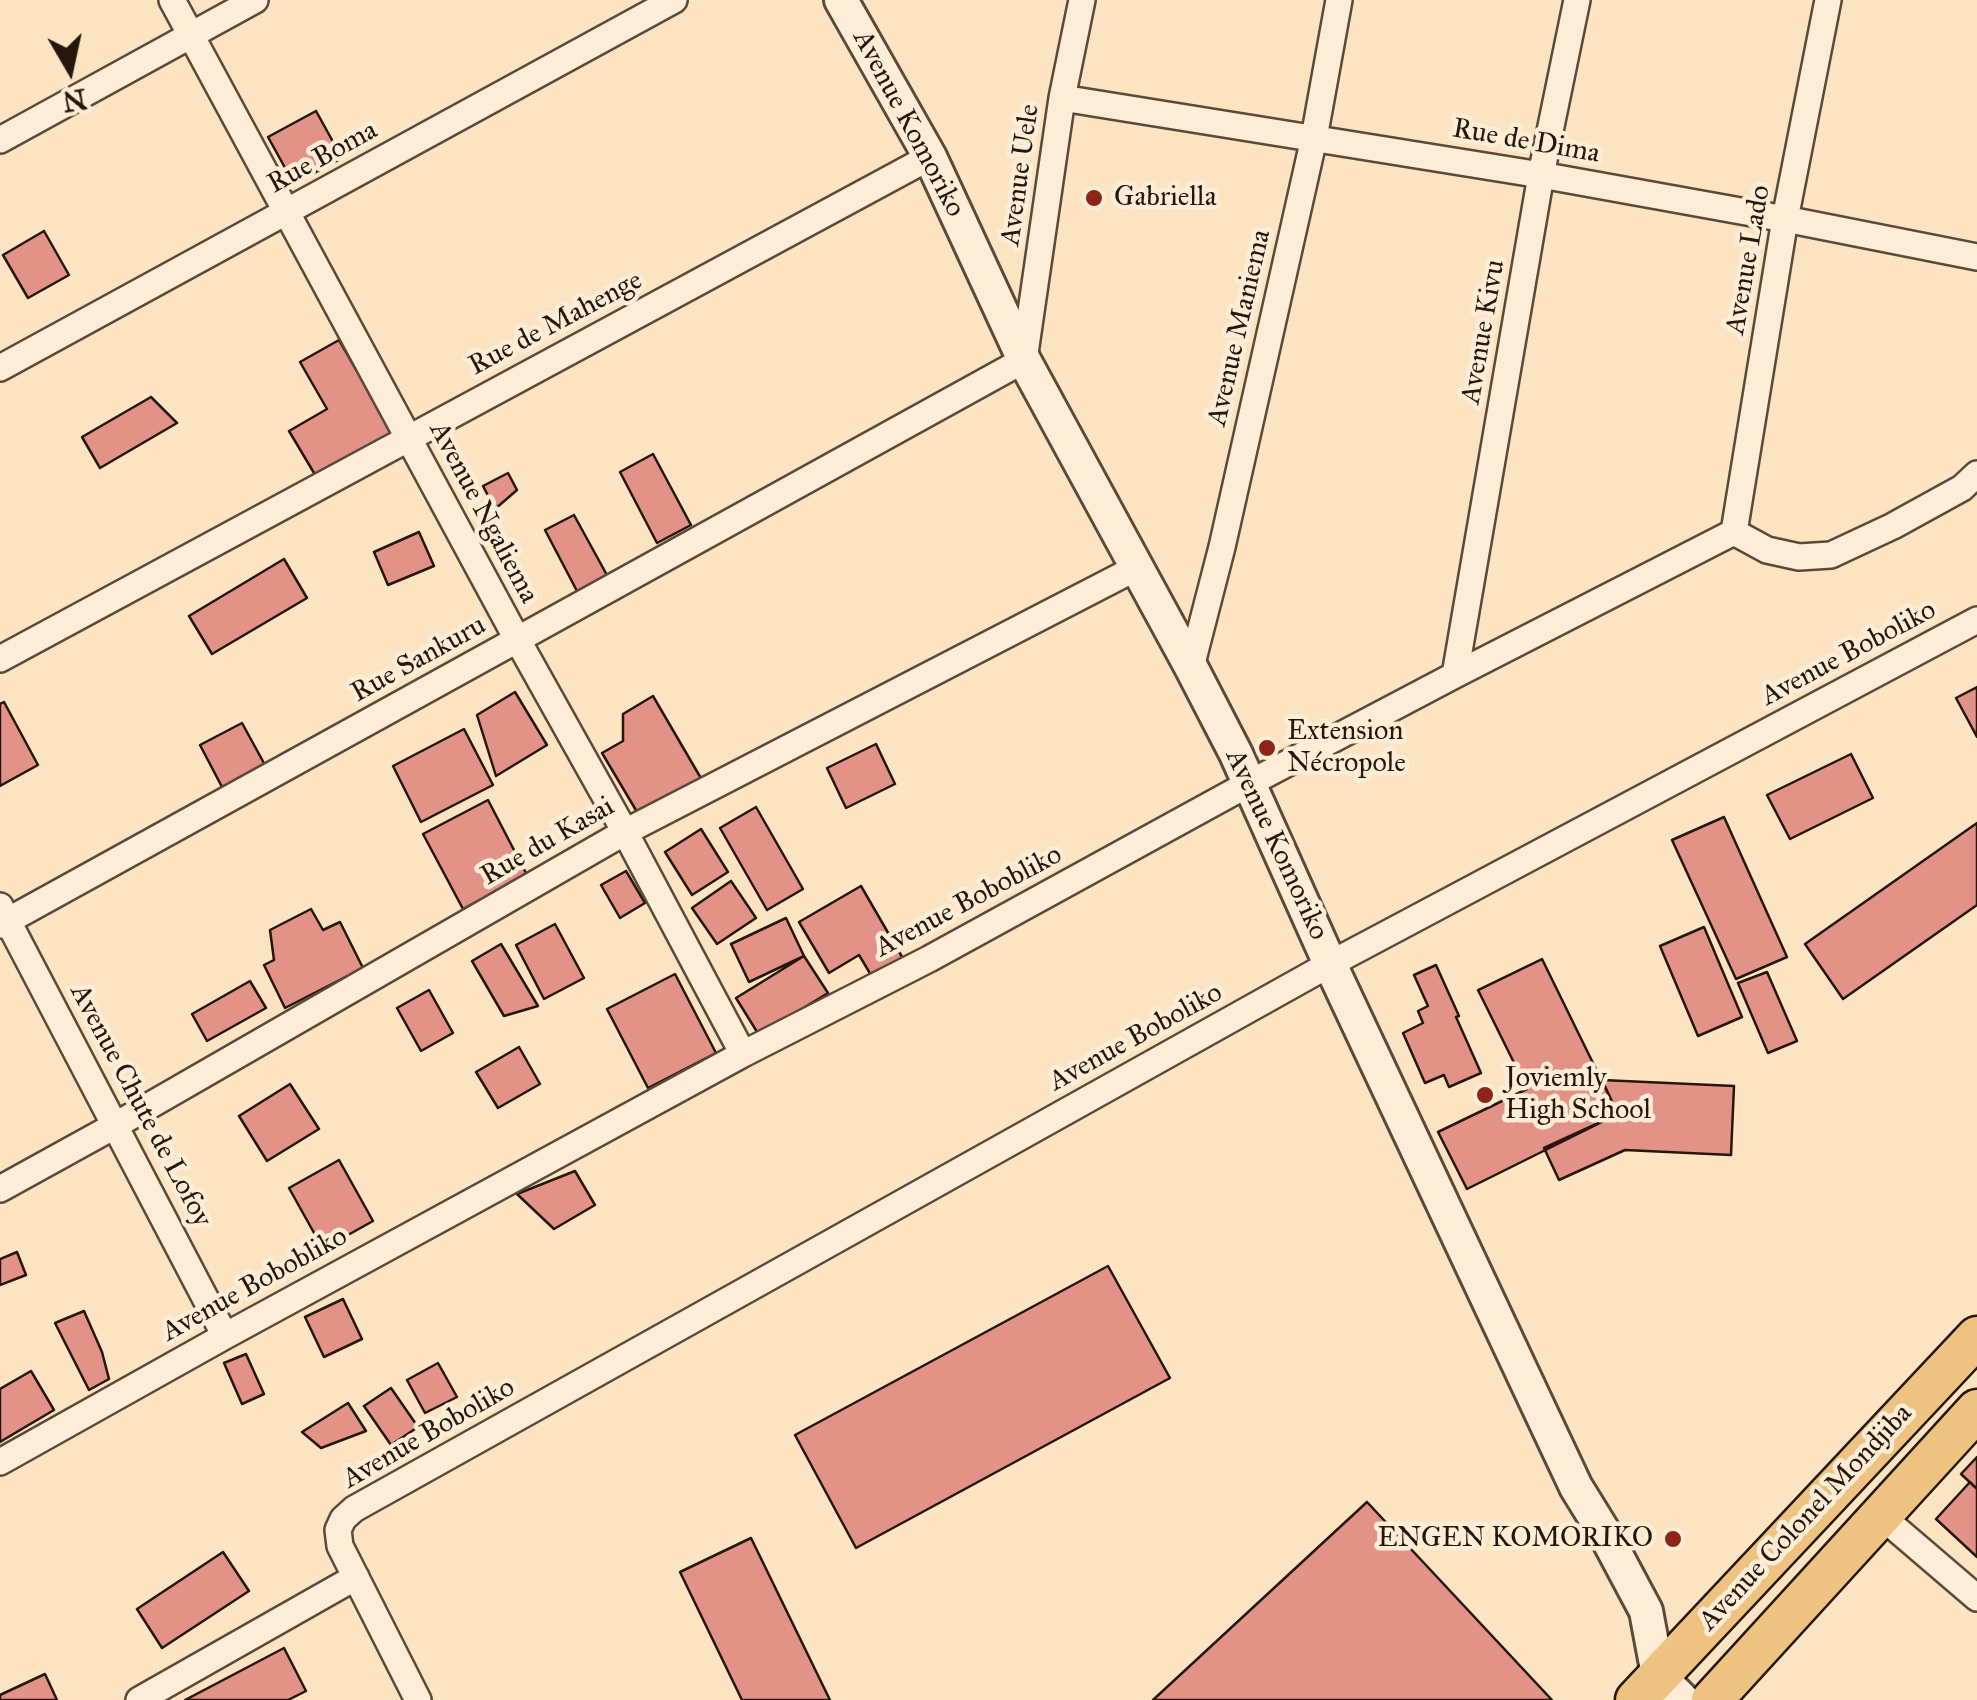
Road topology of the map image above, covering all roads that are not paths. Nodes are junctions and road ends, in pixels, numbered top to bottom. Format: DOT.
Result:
graph roads {
  1 [pos="172,0"];
  2 [pos="255,0"];
  3 [pos="674,0"];
  4 [pos="841,0"];
  5 [pos="1082,0"];
  6 [pos="1339,0"];
  7 [pos="1577,0"];
  8 [pos="1828,0"];
  9 [pos="191,35"];
  10 [pos="1062,98"];
  11 [pos="1314,138"];
  12 [pos="0,140"];
  13 [pos="930,157"];
  14 [pos="1541,175"];
  15 [pos="288,211"];
  16 [pos="1786,219"];
  17 [pos="1977,257"];
  18 [pos="1024,360"];
  19 [pos="0,368"];
  20 [pos="409,438"];
  21 [pos="1977,474"];
  22 [pos="1734,532"];
  23 [pos="1136,568"];
  24 [pos="1977,620"];
  25 [pos="518,639"];
  26 [pos="0,659"];
  27 [pos="1191,667"];
  28 [pos="1455,675"];
  29 [pos="1250,783"];
  30 [pos="626,832"];
  31 [pos="3,917"];
  32 [pos="1330,964"];
  33 [pos="744,1054"];
  34 [pos="116,1124"];
  35 [pos="0,1189"];
  36 [pos="225,1336"];
  37 [pos="1977,1336"];
  38 [pos="1977,1410"];
  39 [pos="0,1462"];
  40 [pos="1880,1515"];
  41 [pos="356,1578"];
  42 [pos="1977,1598"];
  43 [pos="1659,1692"];
  44 [pos="140,1700"];
  45 [pos="418,1700"];
  46 [pos="1712,1700"];
  1 -- 9 [label="street, Avenue Ngaliema"];
  2 -- 9 [label="street"];
  3 -- 15 [label="street, Rue Boma"];
  4 -- 13 [label="street, Avenue Komoriko"];
  5 -- 10 [label="street, Avenue Uele"];
  6 -- 11 [label="street, Avenue Maniema"];
  7 -- 14 [label="street, Avenue Kivu"];
  8 -- 16 [label="street, Avenue Lado"];
  9 -- 12 [label="street"];
  9 -- 15 [label="street, Avenue Ngaliema"];
  10 -- 11 [label="street, Rue de Dima"];
  10 -- 18 [label="street, Avenue Uele"];
  11 -- 14 [label="street, Rue de Dima"];
  11 -- 27 [label="street, Avenue Maniema"];
  13 -- 18 [label="street, Avenue Komoriko"];
  13 -- 20 [label="street, Rue de Mahenge"];
  14 -- 16 [label="street, Rue de Dima"];
  14 -- 28 [label="street, Avenue Kivu"];
  15 -- 19 [label="street, Rue Boma"];
  15 -- 20 [label="street, Avenue Ngaliema"];
  16 -- 17 [label="street, Rue de Dima"];
  16 -- 22 [label="street, Avenue Lado"];
  18 -- 23 [label="street, Avenue Komoriko"];
  18 -- 25 [label="street, Rue Sankuru"];
  20 -- 25 [label="street, Avenue Ngaliema"];
  20 -- 26 [label="street, Rue de Mahenge"];
  21 -- 22 [label="street"];
  22 -- 28 [label="street, Avenue Bobobliko"];
  23 -- 27 [label="street, Avenue Komoriko"];
  23 -- 30 [label="street, Rue du Kasai"];
  24 -- 32 [label="street, Avenue Boboliko"];
  25 -- 30 [label="street, Avenue Ngaliema"];
  25 -- 31 [label="street, Rue Sankuru"];
  27 -- 29 [label="street, Avenue Komoriko"];
  28 -- 29 [label="street, Avenue Bobobliko"];
  29 -- 32 [label="street, Avenue Komoriko"];
  29 -- 33 [label="street, Avenue Bobobliko"];
  30 -- 33 [label="street, Avenue Ngaliema"];
  30 -- 34 [label="street, Rue du Kasai"];
  31 -- 34 [label="street, Avenue Chute de Lofoy"];
  32 -- 41 [label="street, Avenue Boboliko"];
  32 -- 43 [label="street, Avenue Komoriko"];
  33 -- 36 [label="street, Avenue Bobobliko"];
  34 -- 35 [label="street, Rue du Kasai"];
  34 -- 36 [label="street, Avenue Chute de Lofoy"];
  36 -- 39 [label="street, Avenue Bobobliko"];
  37 -- 43 [label="main road, Avenue Colonel Mondjiba"];
  38 -- 40 [label="main road, Avenue Colonel Mondjiba"];
  40 -- 42 [label="street"];
  40 -- 46 [label="main road, Avenue Colonel Mondjiba"];
  41 -- 44 [label="street"];
  41 -- 45 [label="street"];
}
